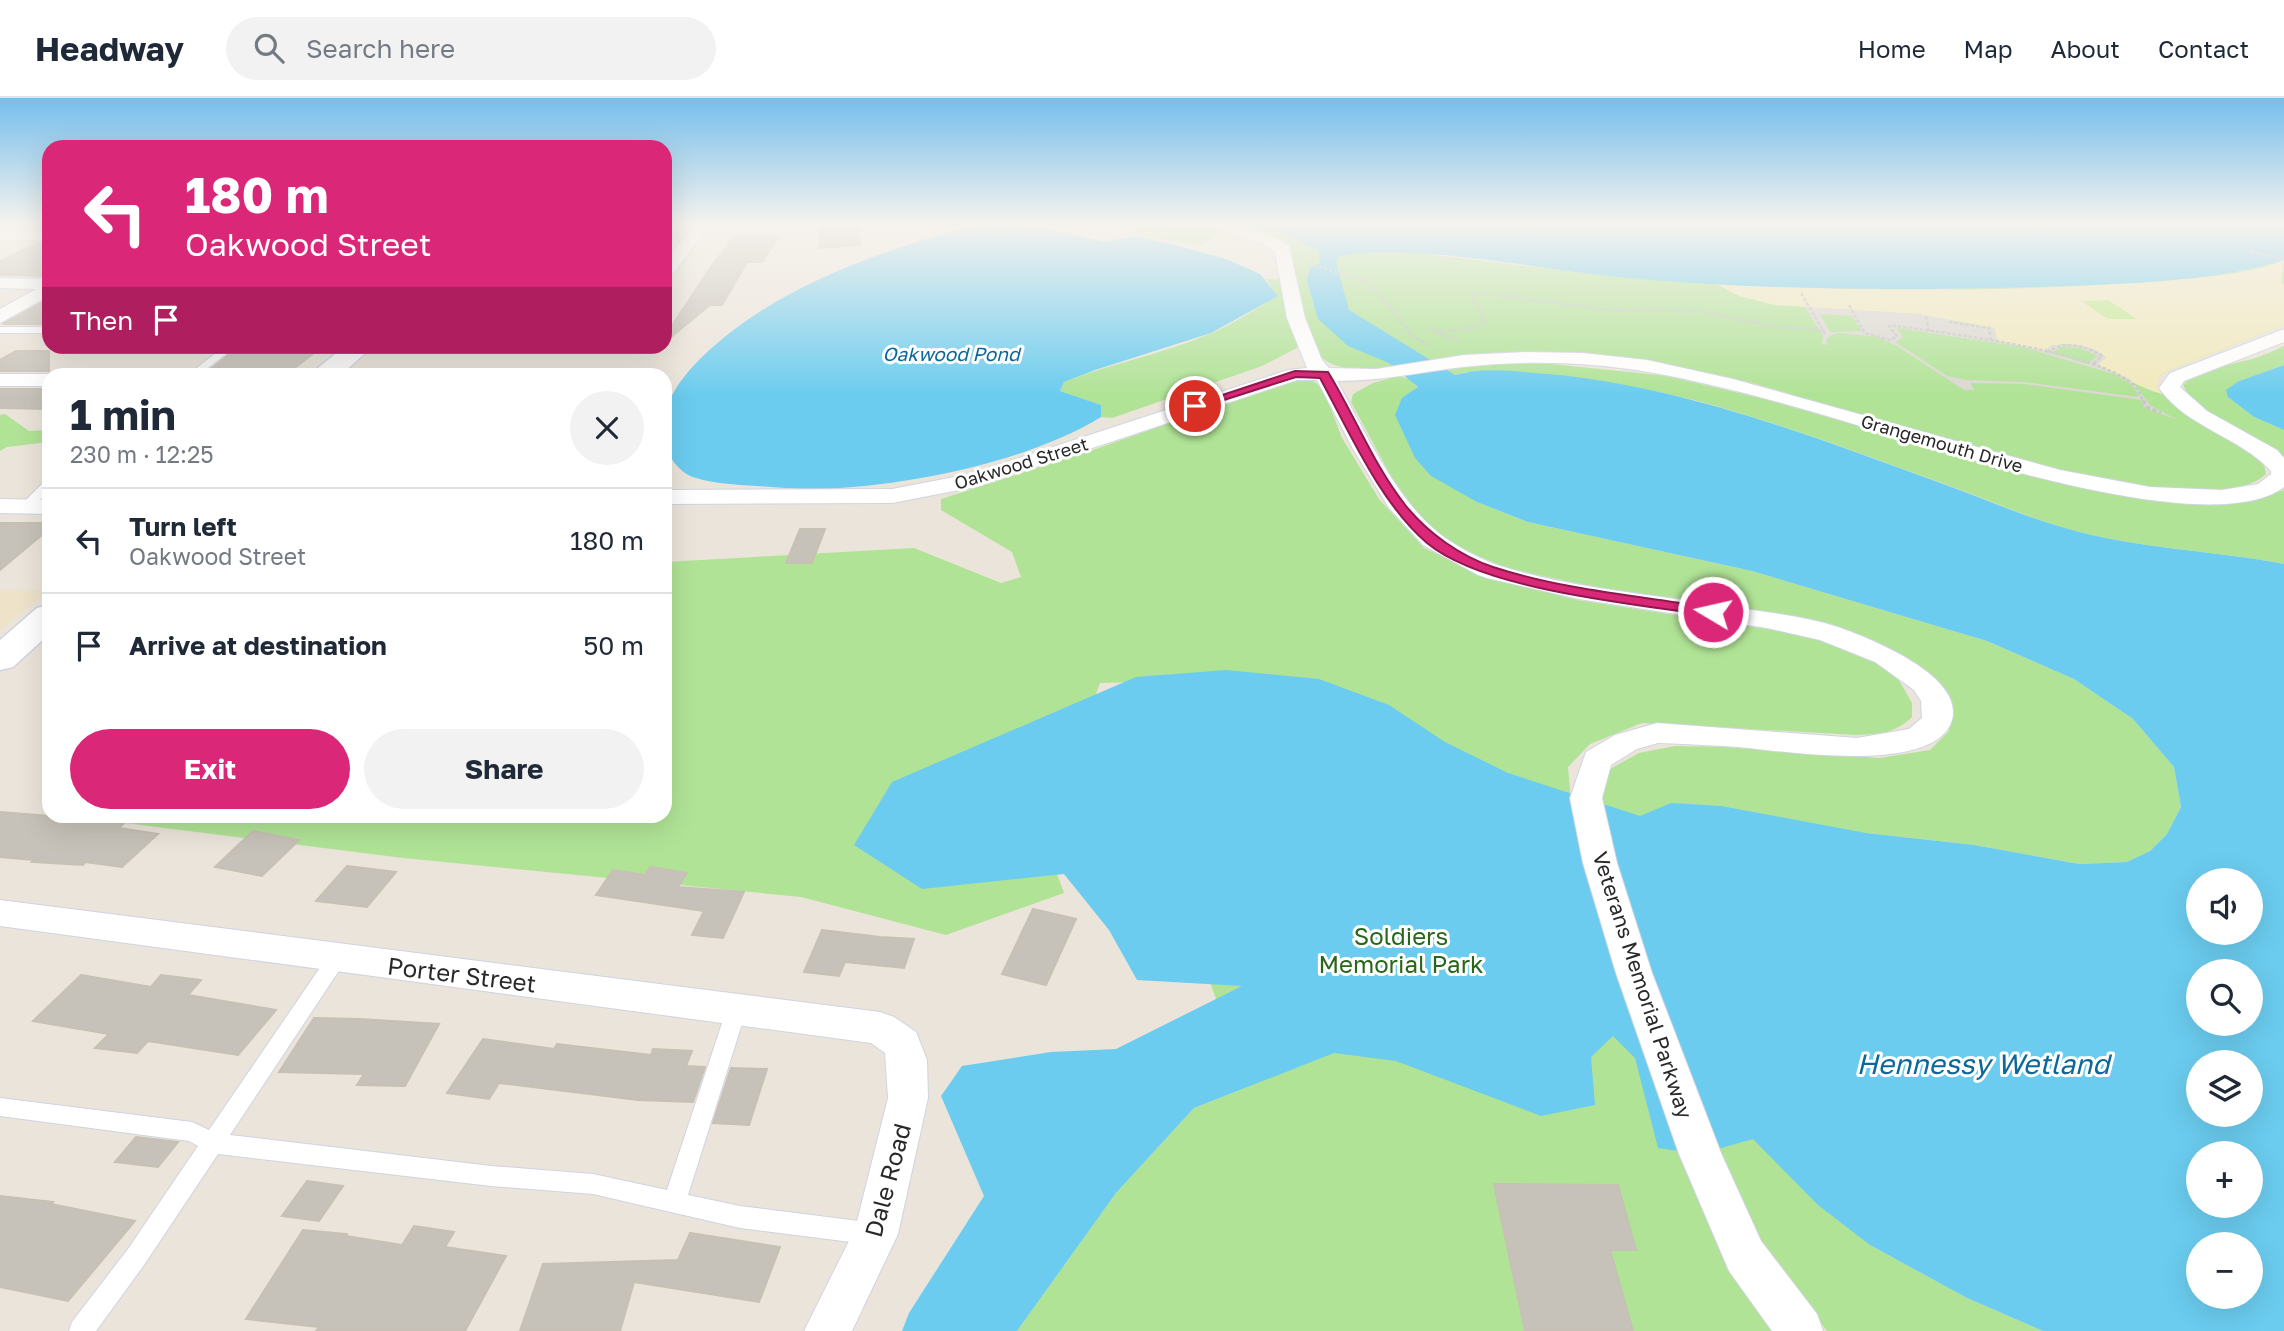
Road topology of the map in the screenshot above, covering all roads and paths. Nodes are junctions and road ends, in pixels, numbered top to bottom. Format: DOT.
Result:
graph roads {
  1 [pos="1289,282"];
  2 [pos="1366,282"];
  3 [pos="0,284"];
  4 [pos="42,286"];
  5 [pos="1375,288"];
  6 [pos="42,290"];
  7 [pos="1801,293"];
  8 [pos="1849,305"];
  9 [pos="0,317"];
  10 [pos="1926,317"];
  11 [pos="1430,329"];
  12 [pos="0,330"];
  13 [pos="42,330"];
  14 [pos="1436,331"];
  15 [pos="1929,331"];
  16 [pos="1949,334"];
  17 [pos="2284,335"];
  18 [pos="1992,340"];
  19 [pos="1466,345"];
  20 [pos="2046,352"];
  21 [pos="221,354"];
  22 [pos="351,354"];
  23 [pos="2091,365"];
  24 [pos="202,368"];
  25 [pos="334,368"];
  26 [pos="1324,374"];
  27 [pos="0,380"];
  28 [pos="42,380"];
  29 [pos="2147,407"];
  30 [pos="2142,411"];
  31 [pos="2165,415"];
  32 [pos="672,497"];
  33 [pos="0,506"];
  34 [pos="37,507"];
  35 [pos="42,621"];
  36 [pos="0,659"];
  37 [pos="0,913"];
  38 [pos="337,958"];
  39 [pos="737,1008"];
  40 [pos="907,1060"];
  41 [pos="0,1107"];
  42 [pos="212,1143"];
  43 [pos="674,1202"];
  44 [pos="876,1234"];
  45 [pos="81,1331"];
  46 [pos="827,1331"];
  47 [pos="1800,1331"];
  1 -- 26 [label="street"];
  2 -- 5 [label="path"];
  3 -- 4 [label="street"];
  6 -- 9 [label="street"];
  7 -- 14 [label="path"];
  8 -- 15 [label="path"];
  10 -- 15 [label="path"];
  11 -- 14 [label="path"];
  12 -- 13 [label="lane"];
  14 -- 19 [label="path"];
  15 -- 16 [label="path"];
  16 -- 18 [label="path"];
  16 -- 18 [label="path"];
  17 -- 26 [label="street, Grangemouth Drive"];
  18 -- 20 [label="path"];
  20 -- 23 [label="path"];
  20 -- 23 [label="path"];
  21 -- 24 [label="lane"];
  22 -- 25 [label="street"];
  23 -- 29 [label="path"];
  26 -- 32 [label="street, Oakwood Street"];
  26 -- 47 [label="street, Veterans Memorial Parkway"];
  27 -- 28 [label="street"];
  29 -- 30 [label="path"];
  29 -- 31 [label="path"];
  33 -- 34 [label="street"];
  35 -- 36 [label="street"];
  37 -- 38 [label="street, Porter Street"];
  38 -- 39 [label="street, Porter Street"];
  38 -- 42 [label="lane"];
  39 -- 40 [label="street, Porter Street"];
  39 -- 43 [label="lane"];
  40 -- 44 [label="street, Dale Road"];
  41 -- 42 [label="lane"];
  42 -- 43 [label="lane"];
  42 -- 45 [label="lane"];
  43 -- 44 [label="lane"];
  44 -- 46 [label="street, Dale Road"];
}
